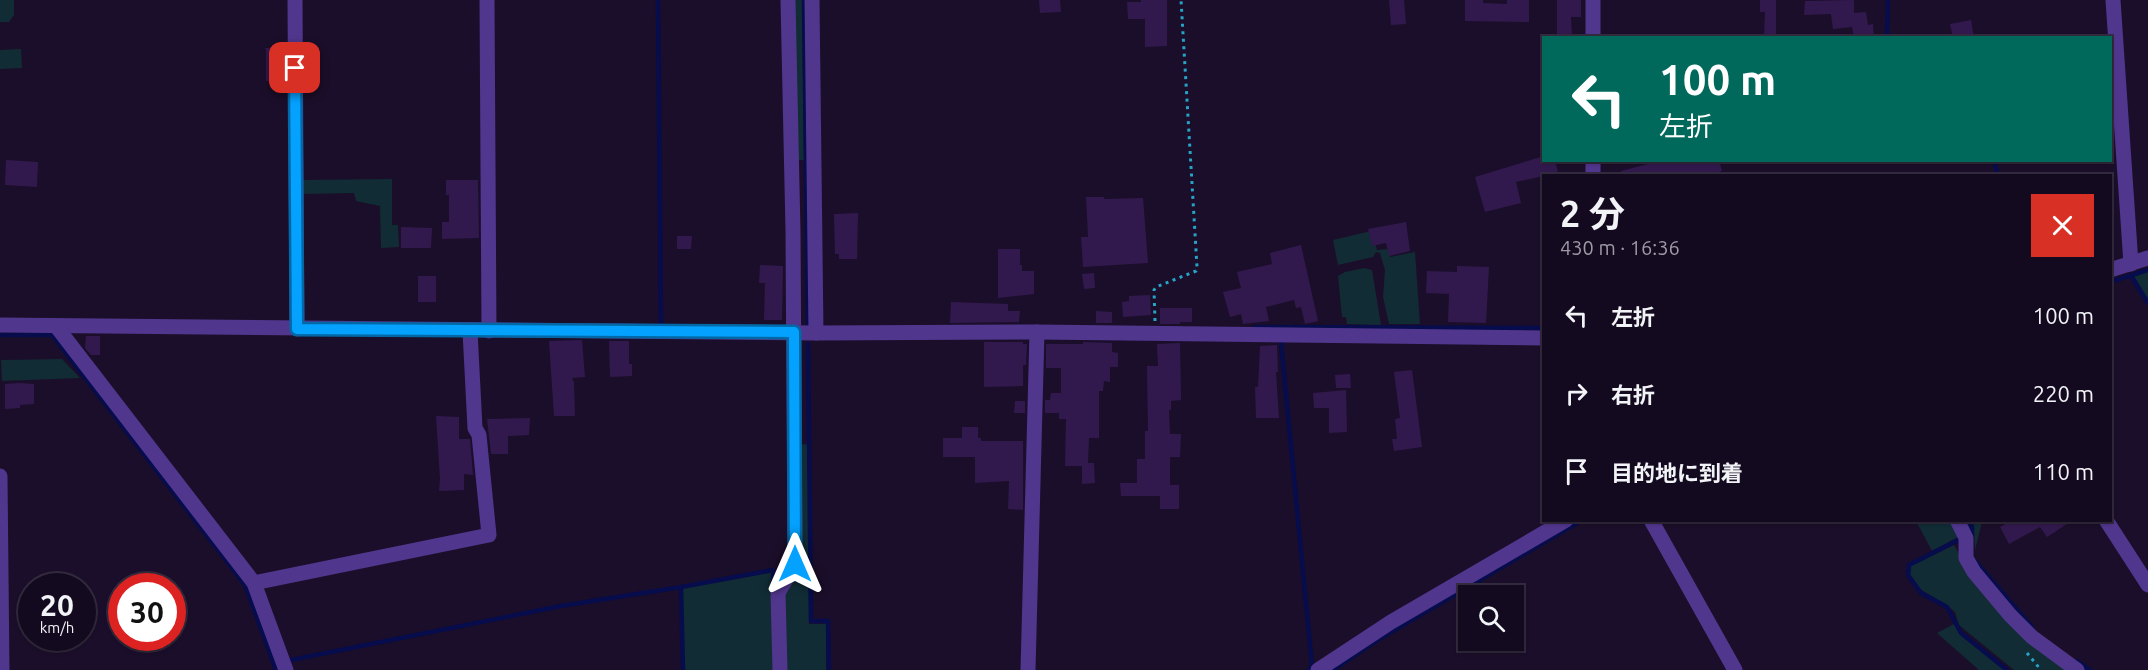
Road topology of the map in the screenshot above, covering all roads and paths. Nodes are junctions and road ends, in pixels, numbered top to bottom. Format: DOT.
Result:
graph roads {
  1 [pos="295,0"];
  2 [pos="487,0"];
  3 [pos="788,0"];
  4 [pos="812,0"];
  5 [pos="1181,0"];
  6 [pos="1593,0"];
  7 [pos="2113,0"];
  8 [pos="1593,36"];
  9 [pos="2148,258"];
  10 [pos="2131,264"];
  11 [pos="2112,269"];
  12 [pos="297,324"];
  13 [pos="1155,324"];
  14 [pos="0,325"];
  15 [pos="56,326"];
  16 [pos="489,326"];
  17 [pos="793,328"];
  18 [pos="816,328"];
  19 [pos="470,331"];
  20 [pos="1037,332"];
  21 [pos="1542,338"];
  22 [pos="0,476"];
  23 [pos="1563,522"];
  24 [pos="1652,522"];
  25 [pos="1958,522"];
  26 [pos="2107,522"];
  27 [pos="254,583"];
  28 [pos="2148,585"];
  29 [pos="2,670"];
  30 [pos="286,670"];
  31 [pos="780,670"];
  32 [pos="1028,670"];
  33 [pos="1318,670"];
  34 [pos="1735,670"];
  35 [pos="2077,670"];
  1 -- 12 [label="street"];
  2 -- 16 [label="street"];
  3 -- 17 [label="street"];
  4 -- 18 [label="street"];
  5 -- 13 [label="path"];
  6 -- 8 [label="street"];
  7 -- 10 [label="street"];
  9 -- 10 [label="street"];
  10 -- 11 [label="street"];
  12 -- 15 [label="street"];
  12 -- 19 [label="street"];
  14 -- 15 [label="street"];
  15 -- 27 [label="street"];
  16 -- 17 [label="street"];
  16 -- 19 [label="street"];
  17 -- 18 [label="street"];
  17 -- 31 [label="street"];
  18 -- 20 [label="street"];
  19 -- 27 [label="street"];
  20 -- 21 [label="street"];
  20 -- 32 [label="street"];
  22 -- 29 [label="street"];
  23 -- 33 [label="street"];
  24 -- 34 [label="street"];
  25 -- 35 [label="street"];
  26 -- 28 [label="street"];
  27 -- 30 [label="street"];
}
